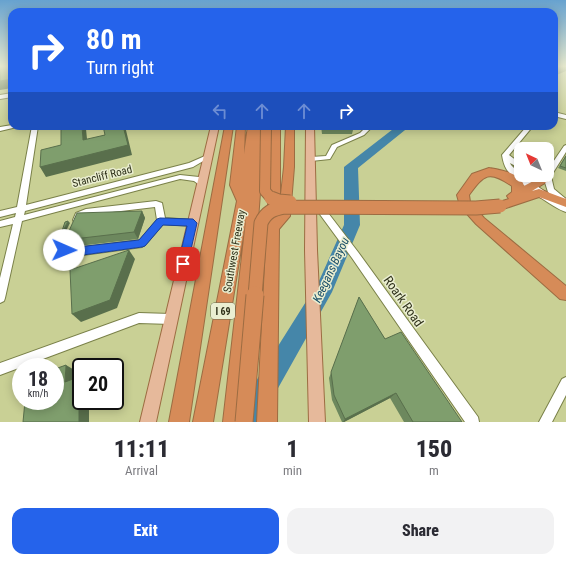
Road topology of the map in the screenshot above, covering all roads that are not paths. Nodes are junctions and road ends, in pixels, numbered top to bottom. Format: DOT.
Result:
graph roads {
  1 [pos="34,130"];
  2 [pos="214,130"];
  3 [pos="228,130"];
  4 [pos="241,130"];
  5 [pos="252,130"];
  6 [pos="261,130"];
  7 [pos="266,130"];
  8 [pos="276,130"];
  9 [pos="290,130"];
  10 [pos="310,130"];
  11 [pos="361,130"];
  12 [pos="366,130"];
  13 [pos="527,130"];
  14 [pos="362,134"];
  15 [pos="566,147"];
  16 [pos="506,155"];
  17 [pos="207,157"];
  18 [pos="311,159"];
  19 [pos="514,163"];
  20 [pos="554,164"];
  21 [pos="140,178"];
  22 [pos="541,182"];
  23 [pos="549,182"];
  24 [pos="201,184"];
  25 [pos="142,187"];
  26 [pos="535,189"];
  27 [pos="518,194"];
  28 [pos="311,197"];
  29 [pos="243,200"];
  30 [pos="566,203"];
  31 [pos="498,204"];
  32 [pos="20,209"];
  33 [pos="566,209"];
  34 [pos="0,214"];
  35 [pos="18,220"];
  36 [pos="160,221"];
  37 [pos="193,223"];
  38 [pos="0,224"];
  39 [pos="273,228"];
  40 [pos="566,294"];
  41 [pos="0,298"];
  42 [pos="171,319"];
  43 [pos="0,369"];
  44 [pos="566,383"];
  45 [pos="148,422"];
  46 [pos="179,422"];
  47 [pos="203,422"];
  48 [pos="233,422"];
  49 [pos="244,422"];
  50 [pos="267,422"];
  51 [pos="317,422"];
  52 [pos="473,422"];
  53 [pos="546,422"];
  1 -- 32 [label="street"];
  2 -- 17 [label="main road"];
  3 -- 46 [label="highway"];
  4 -- 29 [label="highway"];
  5 -- 29 [label="highway, Southwest Freeway / I 69"];
  6 -- 48 [label="highway"];
  7 -- 31 [label="highway, bridge"];
  8 -- 39 [label="highway"];
  9 -- 39 [label="highway"];
  10 -- 18 [label="main road"];
  11 -- 14 [label="street"];
  12 -- 14 [label="street"];
  13 -- 16 [label="street"];
  14 -- 18 [label="street"];
  15 -- 20 [label="street"];
  16 -- 19 [label="street"];
  16 -- 26 [label="street"];
  17 -- 21 [label="street, Stancliff Road"];
  17 -- 24 [label="main road"];
  18 -- 28 [label="main road"];
  21 -- 25 [label="street"];
  21 -- 32 [label="street, Stancliff Road"];
  22 -- 26 [label="highway"];
  23 -- 30 [label="street"];
  24 -- 25 [label="street, Stancliff Road"];
  24 -- 37 [label="main road"];
  25 -- 35 [label="street, Stancliff Road"];
  26 -- 27 [label="highway"];
  26 -- 30 [label="highway"];
  26 -- 31 [label="highway"];
  26 -- 33 [label="street"];
  27 -- 31 [label="highway"];
  27 -- 40 [label="highway"];
  28 -- 51 [label="main road"];
  28 -- 52 [label="street, Roark Road"];
  29 -- 47 [label="highway, Southwest Freeway / I 69"];
  31 -- 49 [label="highway, bridge"];
  32 -- 34 [label="street, Stancliff Road"];
  32 -- 35 [label="street"];
  35 -- 38 [label="street, Stancliff Road"];
  35 -- 41 [label="street"];
  36 -- 36 [label="street"];
  36 -- 37 [label="street"];
  37 -- 42 [label="main road"];
  39 -- 50 [label="highway"];
  42 -- 43 [label="street"];
  42 -- 45 [label="main road"];
  44 -- 53 [label="street"];
}
